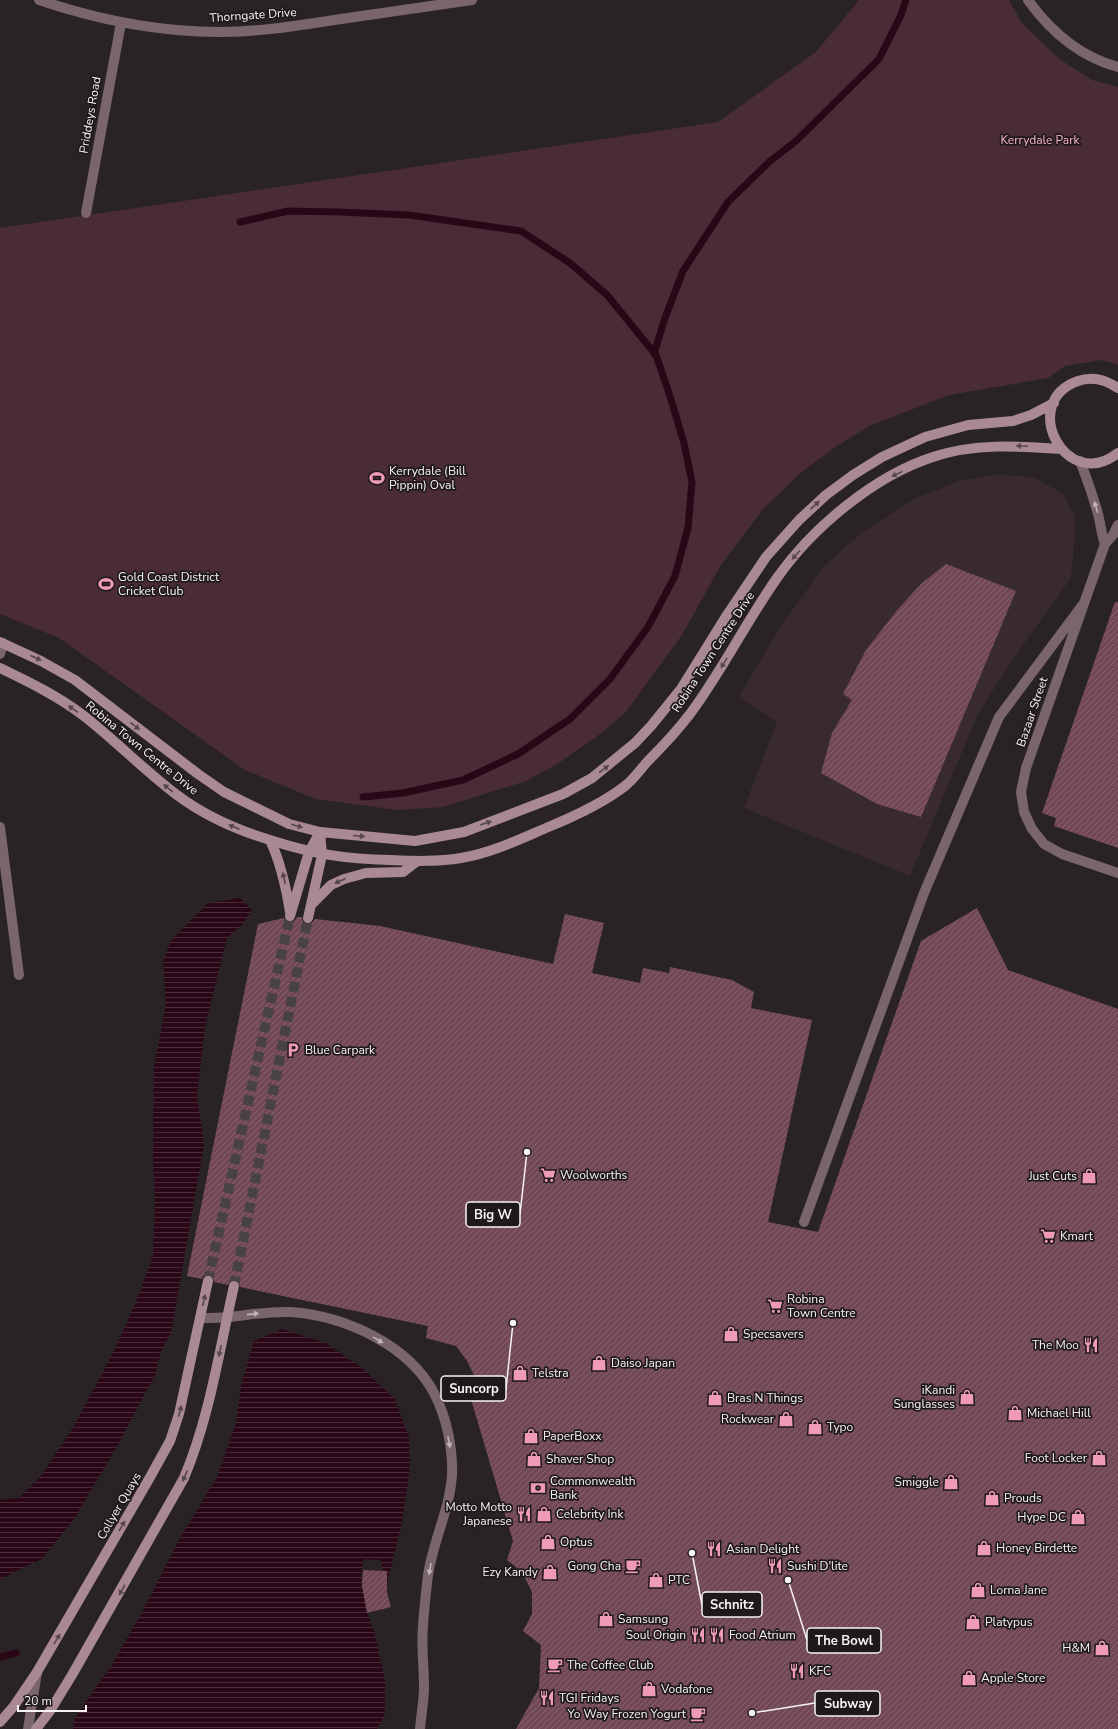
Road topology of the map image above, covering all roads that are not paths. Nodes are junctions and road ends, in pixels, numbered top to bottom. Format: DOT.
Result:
graph roads {
  1 [pos="39,0"];
  2 [pos="472,0"];
  3 [pos="1028,0"];
  4 [pos="121,23"];
  5 [pos="1118,68"];
  6 [pos="86,212"];
  7 [pos="1118,388"];
  8 [pos="1054,403"];
  9 [pos="1061,449"];
  10 [pos="1118,453"];
  11 [pos="1080,461"];
  12 [pos="1118,525"];
  13 [pos="1105,544"];
  14 [pos="1084,603"];
  15 [pos="1,643"];
  16 [pos="0,654"];
  17 [pos="0,668"];
  18 [pos="0,828"];
  19 [pos="320,832"];
  20 [pos="270,840"];
  21 [pos="309,852"];
  22 [pos="322,855"];
  23 [pos="416,862"];
  24 [pos="1118,873"];
  25 [pos="311,906"];
  26 [pos="308,918"];
  27 [pos="19,975"];
  28 [pos="804,1222"];
  29 [pos="208,1281"];
  30 [pos="234,1286"];
  31 [pos="200,1318"];
  32 [pos="227,1318"];
  33 [pos="37,1672"];
  34 [pos="0,1722"];
  35 [pos="28,1729"];
  36 [pos="36,1729"];
  37 [pos="420,1729"];
  1 -- 4 [label="street, Thorngate Drive"];
  2 -- 4 [label="street, Thorngate Drive"];
  3 -- 5 [label="street"];
  4 -- 6 [label="street, Priddeys Road"];
  7 -- 8 [label="street"];
  8 -- 9 [label="street"];
  19 -- 8 [label="street, Robina Town Centre Drive, one-way"];
  9 -- 11 [label="street"];
  9 -- 23 [label="street, Robina Town Centre Drive, one-way"];
  10 -- 11 [label="street"];
  13 -- 11 [label="street, one-way"];
  12 -- 13 [label="street, Bazaar Street"];
  13 -- 14 [label="street, Bazaar Street"];
  14 -- 24 [label="street, Bazaar Street"];
  14 -- 28 [label="street"];
  15 -- 16 [label="street"];
  15 -- 19 [label="street, Robina Town Centre Drive, one-way"];
  20 -- 17 [label="street, Robina Town Centre Drive, one-way"];
  18 -- 27 [label="street"];
  19 -- 21 [label="street"];
  19 -- 22 [label="street"];
  20 -- 21 [label="street, Robina Town Centre Drive"];
  21 -- 20 [label="street, one-way"];
  21 -- 22 [label="street, Robina Town Centre Drive"];
  22 -- 23 [label="street, Robina Town Centre Drive"];
  22 -- 25 [label="street"];
  23 -- 25 [label="street, one-way"];
  25 -- 26 [label="street"];
  31 -- 29 [label="street, Collyer Quays, one-way"];
  30 -- 32 [label="street"];
  31 -- 32 [label="street"];
  33 -- 31 [label="street, Collyer Quays, one-way"];
  32 -- 36 [label="street, one-way"];
  32 -- 37 [label="street, one-way"];
  33 -- 34 [label="street, Collyer Quays"];
  33 -- 35 [label="street"];
}
